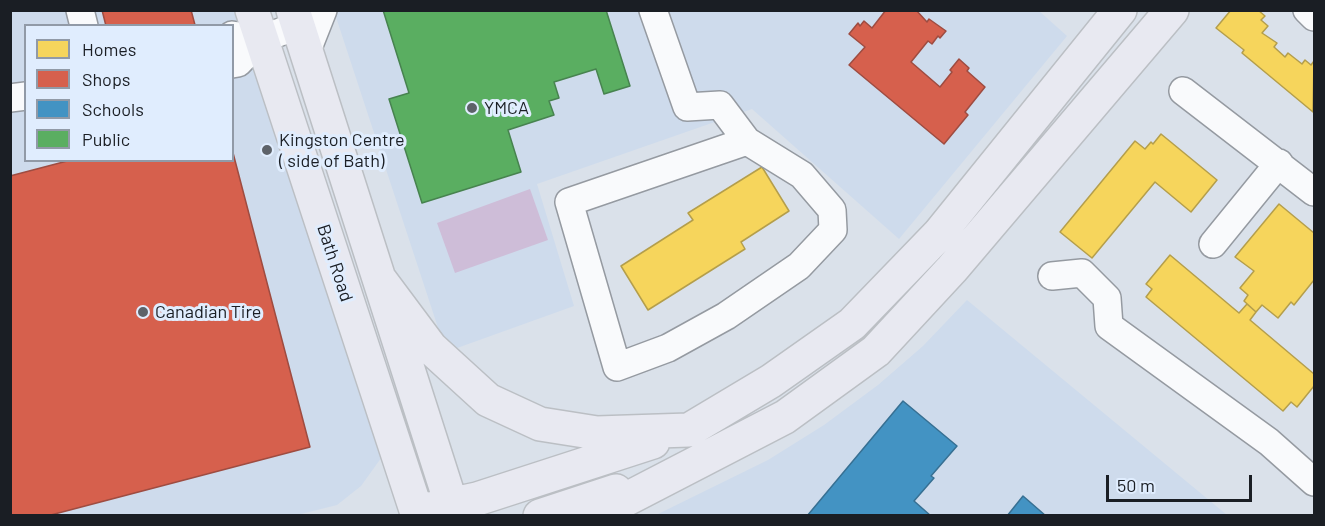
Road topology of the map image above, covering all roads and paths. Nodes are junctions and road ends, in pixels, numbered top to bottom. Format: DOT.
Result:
graph roads {
  1 [pos="653,10"];
  2 [pos="1120,10"];
  3 [pos="1172,10"];
  4 [pos="1307,10"];
  5 [pos="1314,16"];
  6 [pos="305,25"];
  7 [pos="248,28"];
  8 [pos="234,64"];
  9 [pos="1183,91"];
  10 [pos="747,141"];
  11 [pos="1279,163"];
  12 [pos="1314,192"];
  13 [pos="1213,244"];
  14 [pos="1052,276"];
  15 [pos="381,281"];
  16 [pos="689,430"];
  17 [pos="683,470"];
  18 [pos="1314,482"];
  19 [pos="453,509"];
  20 [pos="413,514"];
  21 [pos="540,516"];
  22 [pos="594,516"];
  1 -- 10 [label="lane"];
  2 -- 16 [label="main road"];
  3 -- 17 [label="main road"];
  4 -- 5 [label="lane"];
  6 -- 7 [label="lane"];
  6 -- 15 [label="main road"];
  7 -- 8 [label="lane"];
  7 -- 20 [label="main road, Bath Road"];
  9 -- 11 [label="lane"];
  10 -- 10 [label="lane"];
  11 -- 12 [label="lane"];
  11 -- 13 [label="lane"];
  14 -- 18 [label="lane"];
  15 -- 16 [label="main road"];
  15 -- 19 [label="main road"];
  16 -- 19 [label="main road"];
  17 -- 21 [label="main road"];
  17 -- 22 [label="main road"];
  19 -- 20 [label="main road"];
}
